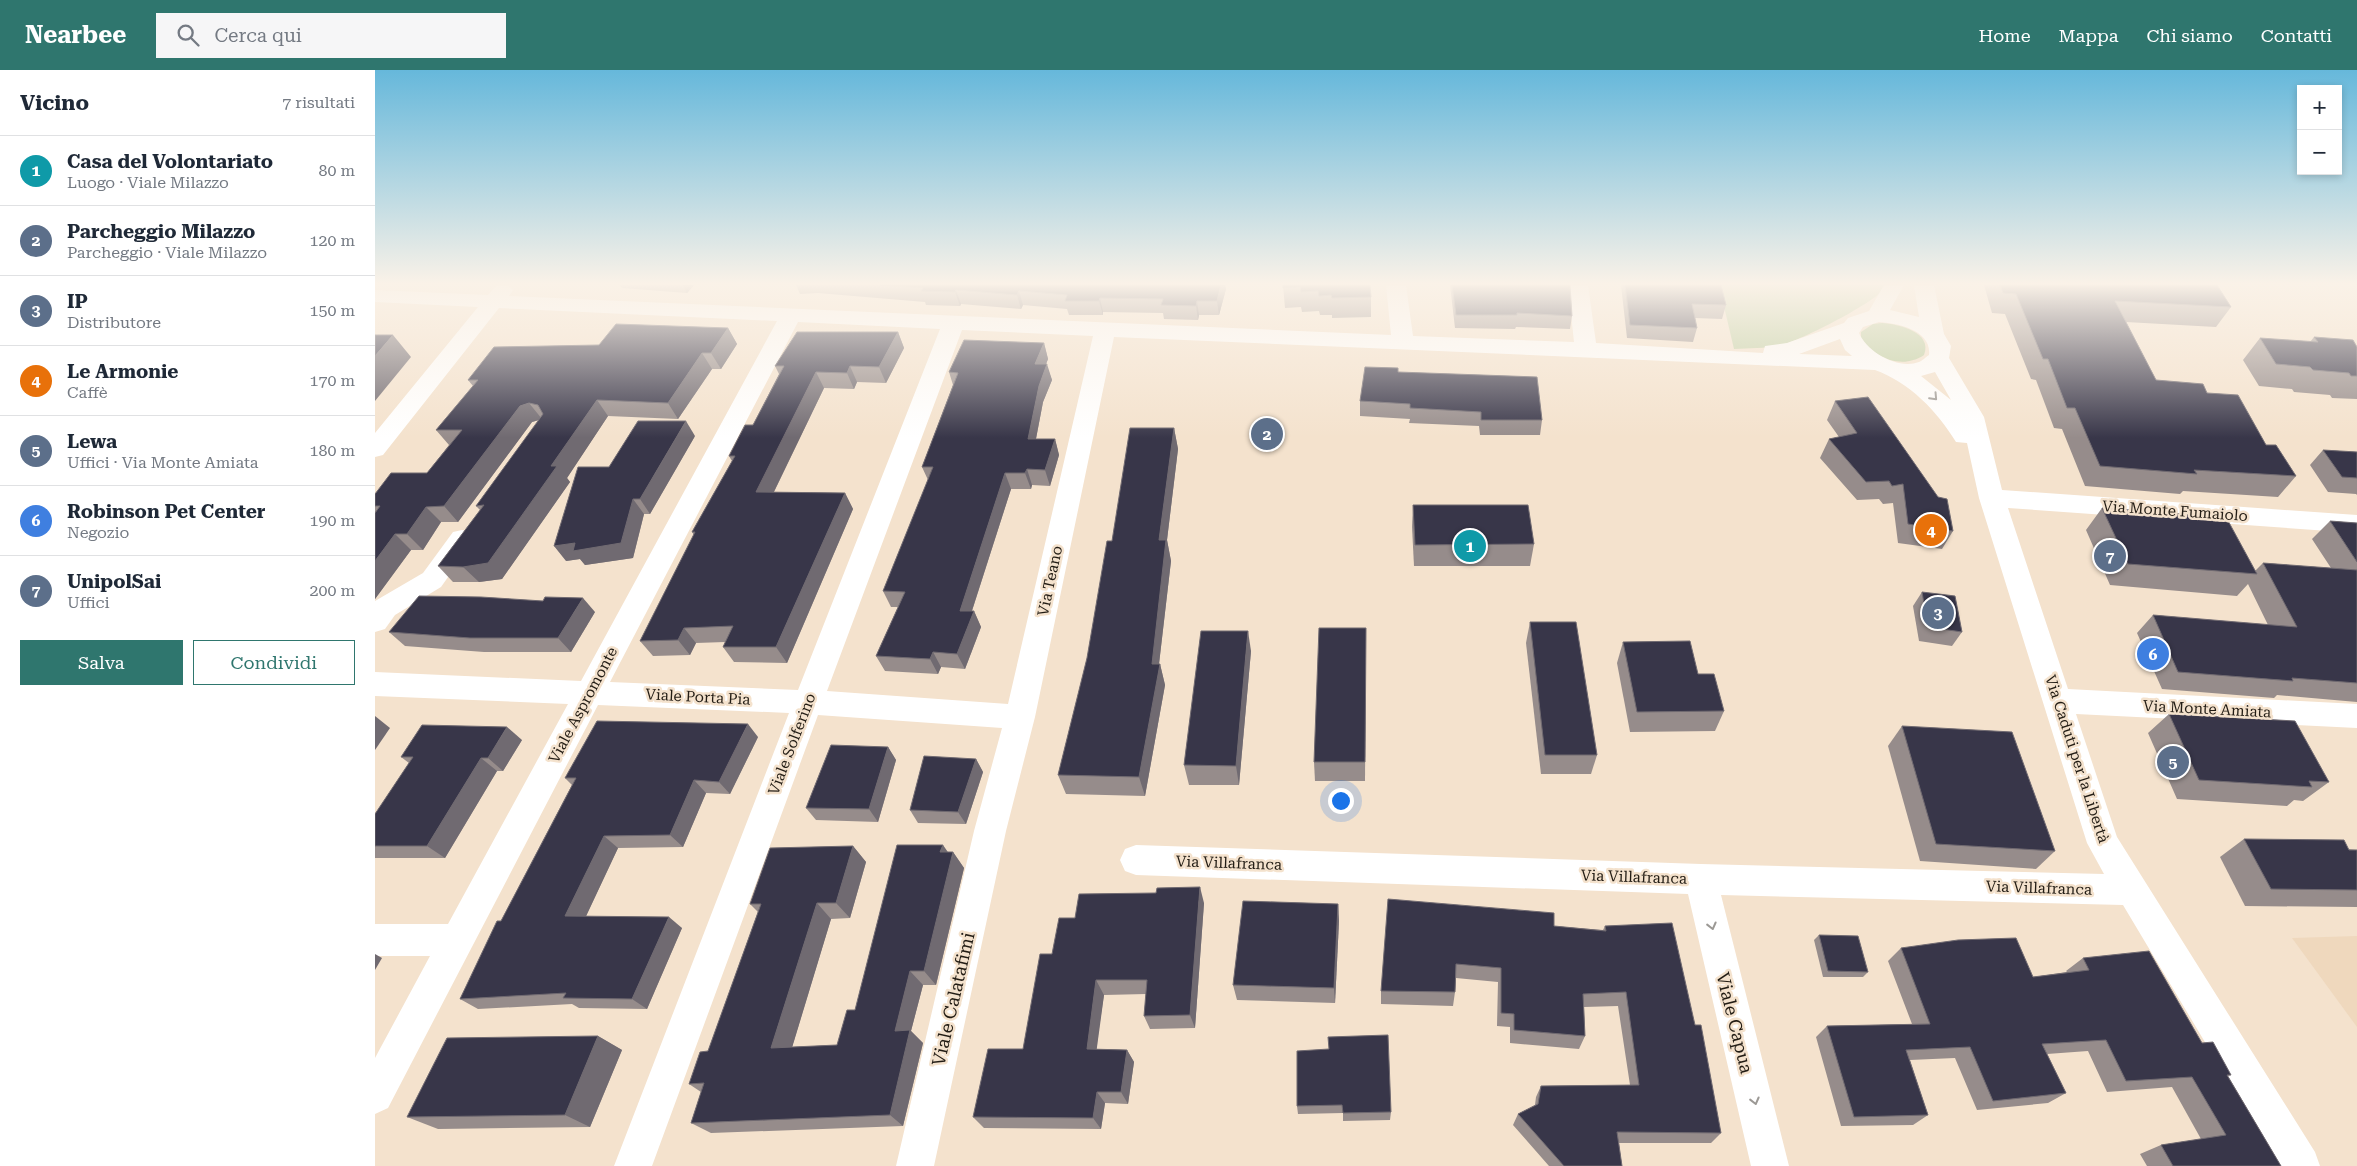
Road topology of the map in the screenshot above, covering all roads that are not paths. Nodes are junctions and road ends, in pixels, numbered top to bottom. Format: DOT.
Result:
graph roads {
  1 [pos="466,336"];
  2 [pos="780,336"];
  3 [pos="949,336"];
  4 [pos="1103,336"];
  5 [pos="1257,336"];
  6 [pos="1402,336"];
  7 [pos="1584,336"];
  8 [pos="1828,336"];
  9 [pos="1848,336"];
  10 [pos="1934,336"];
  11 [pos="1403,343"];
  12 [pos="1586,349"];
  13 [pos="1693,355"];
  14 [pos="1938,358"];
  15 [pos="1886,366"];
  16 [pos="375,448"];
  17 [pos="1990,492"];
  18 [pos="479,517"];
  19 [pos="2357,524"];
  20 [pos="375,621"];
  21 [pos="375,684"];
  22 [pos="591,692"];
  23 [pos="2058,701"];
  24 [pos="808,702"];
  25 [pos="2357,716"];
  26 [pos="1020,718"];
  27 [pos="990,832"];
  28 [pos="1136,860"];
  29 [pos="1701,879"];
  30 [pos="2132,890"];
  31 [pos="375,940"];
  32 [pos="458,940"];
  33 [pos="375,1095"];
  34 [pos="633,1166"];
  35 [pos="915,1166"];
  36 [pos="1770,1166"];
  37 [pos="2301,1166"];
  1 -- 16 [label="street"];
  2 -- 22 [label="street, Viale Aspromonte"];
  3 -- 24 [label="street, Viale Solferino"];
  4 -- 26 [label="street, Via Teano"];
  5 -- 11 [label="street"];
  6 -- 11 [label="street"];
  7 -- 12 [label="street"];
  8 -- 13 [label="street"];
  9 -- 15 [label="street, Via Caduti per la Libertà"];
  10 -- 14 [label="street, Via Caduti per la Libertà"];
  11 -- 12 [label="street"];
  12 -- 13 [label="street"];
  13 -- 15 [label="street"];
  14 -- 15 [label="street"];
  14 -- 17 [label="street, Via Caduti per la Libertà"];
  15 -- 17 [label="street, Via Caduti per la Libertà, one-way"];
  17 -- 19 [label="street, Via Monte Fumaiolo"];
  17 -- 23 [label="street, Via Caduti per la Libertà"];
  18 -- 20 [label="street"];
  21 -- 22 [label="street, Viale Porta Pia"];
  22 -- 24 [label="street, Viale Porta Pia"];
  22 -- 32 [label="street, Viale Aspromonte"];
  23 -- 25 [label="street, Via Monte Amiata"];
  23 -- 30 [label="street, Via Caduti per la Libertà"];
  24 -- 26 [label="street, Viale Porta Pia"];
  24 -- 34 [label="street, Viale Solferino"];
  26 -- 27 [label="street, Via Teano"];
  27 -- 35 [label="street, Viale Calatafimi"];
  28 -- 29 [label="street, Via Villafranca"];
  29 -- 30 [label="street, Via Villafranca"];
  29 -- 36 [label="street, Viale Capua, one-way"];
  30 -- 37 [label="street, Via Caduti per la Libertà"];
  31 -- 32 [label="street"];
  32 -- 33 [label="street, Viale Aspromonte"];
}
